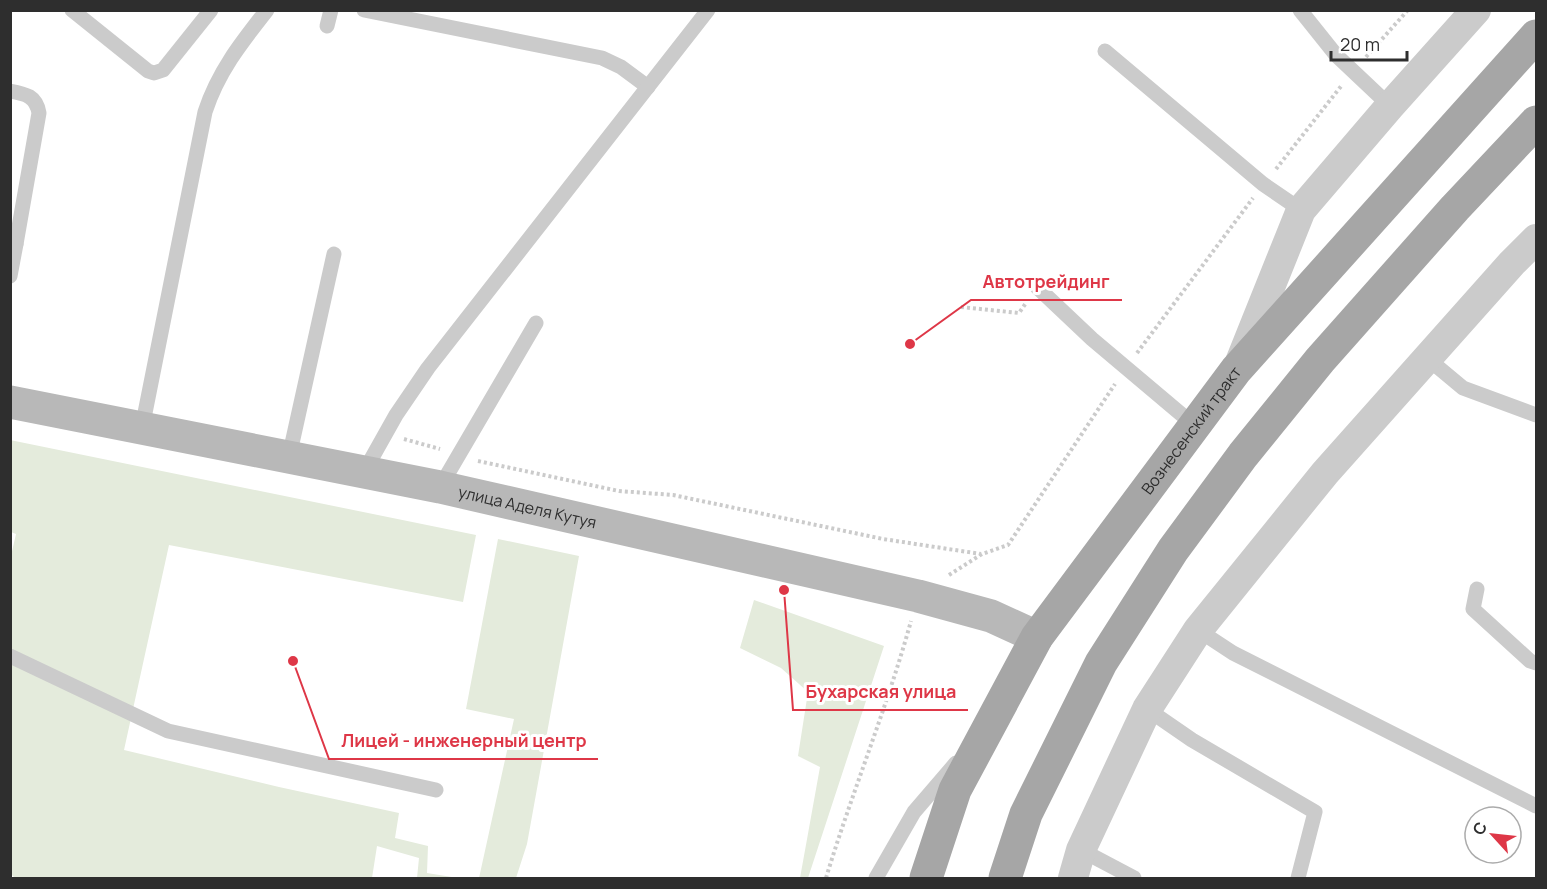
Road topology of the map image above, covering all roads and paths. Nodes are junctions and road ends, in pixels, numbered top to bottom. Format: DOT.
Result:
graph roads {
  1 [pos="72,10"];
  2 [pos="211,10"];
  3 [pos="267,10"];
  4 [pos="331,10"];
  5 [pos="364,10"];
  6 [pos="708,10"];
  7 [pos="1300,10"];
  8 [pos="1408,10"];
  9 [pos="1476,10"];
  10 [pos="327,26"];
  11 [pos="1536,36"];
  12 [pos="1105,51"];
  13 [pos="1353,71"];
  14 [pos="648,87"];
  15 [pos="10,91"];
  16 [pos="1390,106"];
  17 [pos="1536,122"];
  18 [pos="1263,184"];
  19 [pos="1301,210"];
  20 [pos="1536,217"];
  21 [pos="1536,239"];
  22 [pos="13,243"];
  23 [pos="334,254"];
  24 [pos="1512,263"];
  25 [pos="10,276"];
  26 [pos="1036,287"];
  27 [pos="961,307"];
  28 [pos="536,323"];
  29 [pos="1427,358"];
  30 [pos="1126,368"];
  31 [pos="1236,370"];
  32 [pos="10,402"];
  33 [pos="1536,415"];
  34 [pos="1194,425"];
  35 [pos="142,428"];
  36 [pos="385,434"];
  37 [pos="459,454"];
  38 [pos="289,457"];
  39 [pos="364,472"];
  40 [pos="440,487"];
  41 [pos="1477,589"];
  42 [pos="1198,630"];
  43 [pos="1037,637"];
  44 [pos="902,654"];
  45 [pos="10,656"];
  46 [pos="1536,663"];
  47 [pos="1147,709"];
  48 [pos="993,720"];
  49 [pos="436,790"];
  50 [pos="1536,806"];
  51 [pos="1081,850"];
  52 [pos="826,879"];
  53 [pos="876,879"];
  54 [pos="926,879"];
  55 [pos="1005,879"];
  56 [pos="1072,879"];
  57 [pos="1134,879"];
  58 [pos="1298,879"];
  1 -- 2 [label="lane"];
  3 -- 35 [label="lane"];
  4 -- 10 [label="lane"];
  5 -- 14 [label="lane"];
  6 -- 14 [label="lane"];
  7 -- 13 [label="lane"];
  8 -- 13 [label="path"];
  9 -- 16 [label="street"];
  11 -- 31 [label="main road, Вознесенский тракт"];
  12 -- 18 [label="lane"];
  13 -- 16 [label="lane"];
  13 -- 18 [label="path"];
  14 -- 36 [label="lane"];
  15 -- 22 [label="lane"];
  16 -- 19 [label="street"];
  17 -- 55 [label="main road"];
  18 -- 19 [label="lane"];
  18 -- 30 [label="path"];
  19 -- 31 [label="street"];
  20 -- 24 [label="street"];
  21 -- 24 [label="street"];
  22 -- 25 [label="lane"];
  23 -- 38 [label="lane"];
  24 -- 29 [label="street"];
  26 -- 27 [label="path"];
  26 -- 30 [label="lane"];
  28 -- 37 [label="lane"];
  29 -- 33 [label="lane"];
  29 -- 42 [label="street"];
  30 -- 34 [label="lane"];
  30 -- 37 [label="path"];
  31 -- 34 [label="main road, Вознесенский тракт"];
  32 -- 35 [label="street, улица Аделя Кутуя"];
  34 -- 43 [label="main road, Вознесенский тракт"];
  35 -- 38 [label="street, улица Аделя Кутуя"];
  36 -- 37 [label="path"];
  36 -- 39 [label="lane"];
  37 -- 40 [label="lane"];
  38 -- 39 [label="street, улица Аделя Кутуя"];
  39 -- 40 [label="street, улица Аделя Кутуя"];
  40 -- 43 [label="street, улица Аделя Кутуя"];
  41 -- 46 [label="lane"];
  42 -- 47 [label="street"];
  42 -- 50 [label="lane"];
  43 -- 48 [label="main road, Вознесенский тракт"];
  44 -- 52 [label="path"];
  45 -- 49 [label="lane"];
  47 -- 51 [label="street"];
  47 -- 58 [label="lane"];
  48 -- 53 [label="lane"];
  48 -- 54 [label="main road, Вознесенский тракт"];
  51 -- 56 [label="street"];
  51 -- 57 [label="lane"];
}
